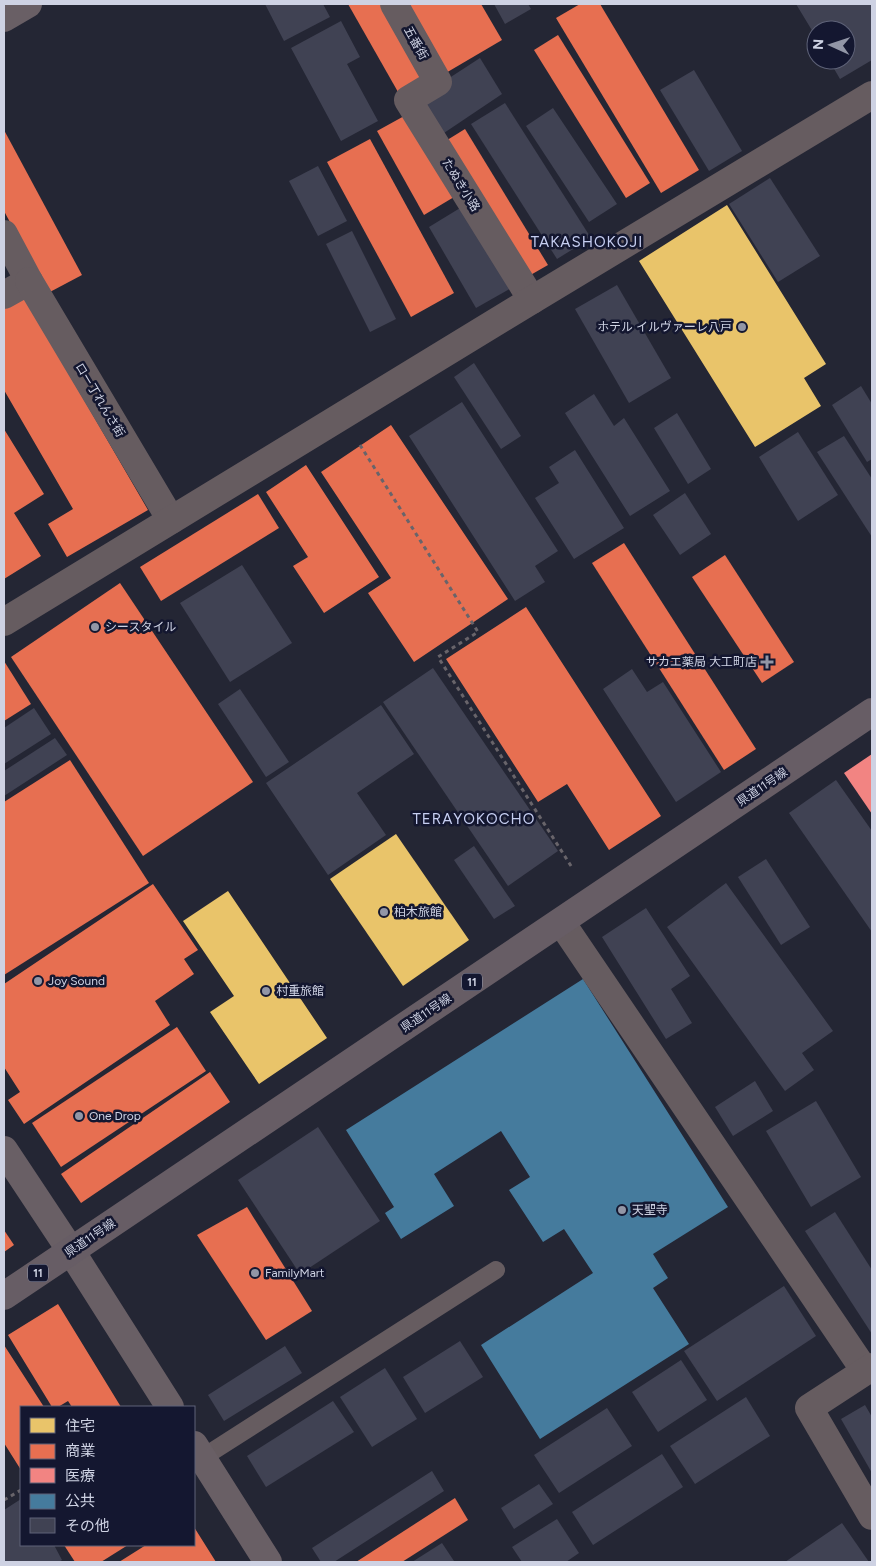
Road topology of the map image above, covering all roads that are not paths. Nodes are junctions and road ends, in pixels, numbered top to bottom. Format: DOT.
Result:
graph roads {
  1 [pos="28,4"];
  2 [pos="394,4"];
  3 [pos="4,18"];
  4 [pos="438,82"];
  5 [pos="872,95"];
  6 [pos="4,234"];
  7 [pos="29,281"];
  8 [pos="4,295"];
  9 [pos="532,300"];
  10 [pos="171,520"];
  11 [pos="4,622"];
  12 [pos="872,712"];
  13 [pos="562,922"];
  14 [pos="4,1150"];
  15 [pos="71,1251"];
  16 [pos="496,1270"];
  17 [pos="4,1296"];
  18 [pos="869,1369"];
  19 [pos="169,1406"];
  20 [pos="198,1451"];
  21 [pos="872,1516"];
  22 [pos="268,1562"];
  1 -- 3 [label="street"];
  2 -- 4 [label="street, 五番街"];
  4 -- 9 [label="street, たぬき小路"];
  5 -- 9 [label="street"];
  6 -- 7 [label="street, ロー丁れんさ街"];
  7 -- 8 [label="street"];
  7 -- 10 [label="street, ロー丁れんさ街"];
  9 -- 10 [label="street"];
  10 -- 11 [label="street"];
  12 -- 13 [label="main road, 県道11号線 / 11"];
  13 -- 15 [label="main road, 県道11号線 / 11"];
  13 -- 18 [label="street"];
  14 -- 15 [label="street"];
  15 -- 17 [label="main road, 県道11号線 / 11"];
  15 -- 19 [label="street"];
  16 -- 20 [label="lane"];
  18 -- 21 [label="street"];
  20 -- 22 [label="street"];
}
